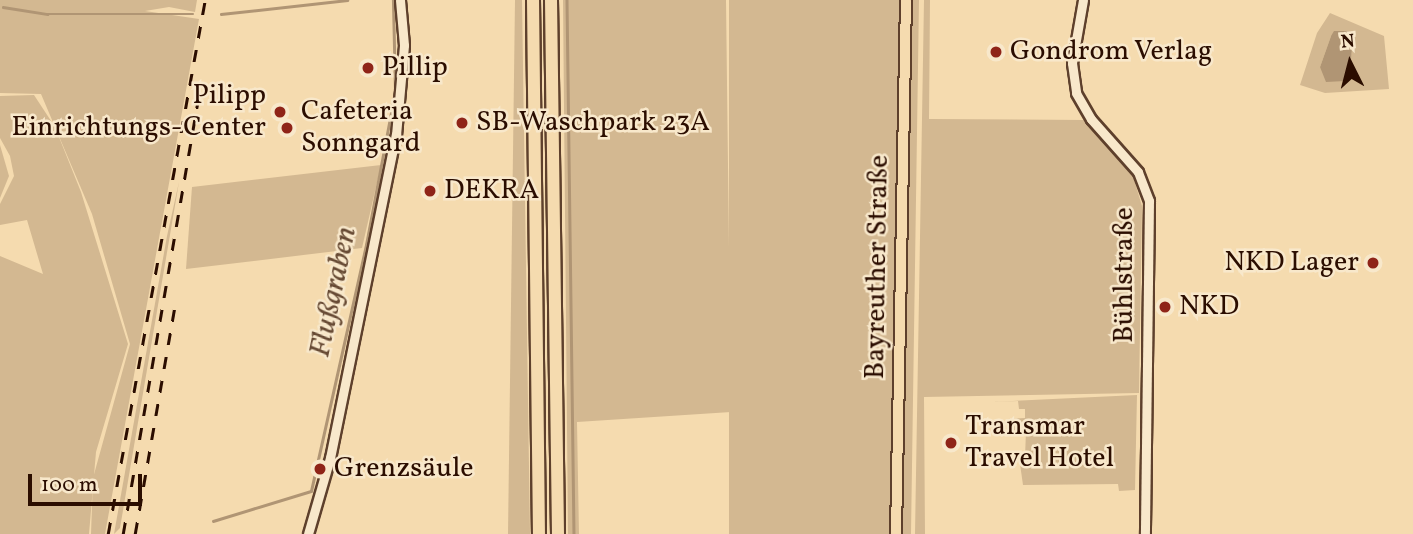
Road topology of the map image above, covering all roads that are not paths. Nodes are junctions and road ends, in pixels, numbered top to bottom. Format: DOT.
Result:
graph roads {
  1 [pos="400,0"];
  2 [pos="533,0"];
  3 [pos="551,0"];
  4 [pos="906,0"];
  5 [pos="1083,0"];
  6 [pos="308,534"];
  7 [pos="540,534"];
  8 [pos="558,534"];
  9 [pos="896,534"];
  10 [pos="1145,534"];
  1 -- 6 [label="street"];
  2 -- 7 [label="highway"];
  3 -- 8 [label="highway"];
  4 -- 9 [label="main road, Bayreuther Straße"];
  5 -- 10 [label="street, Bühlstraße"];
}
